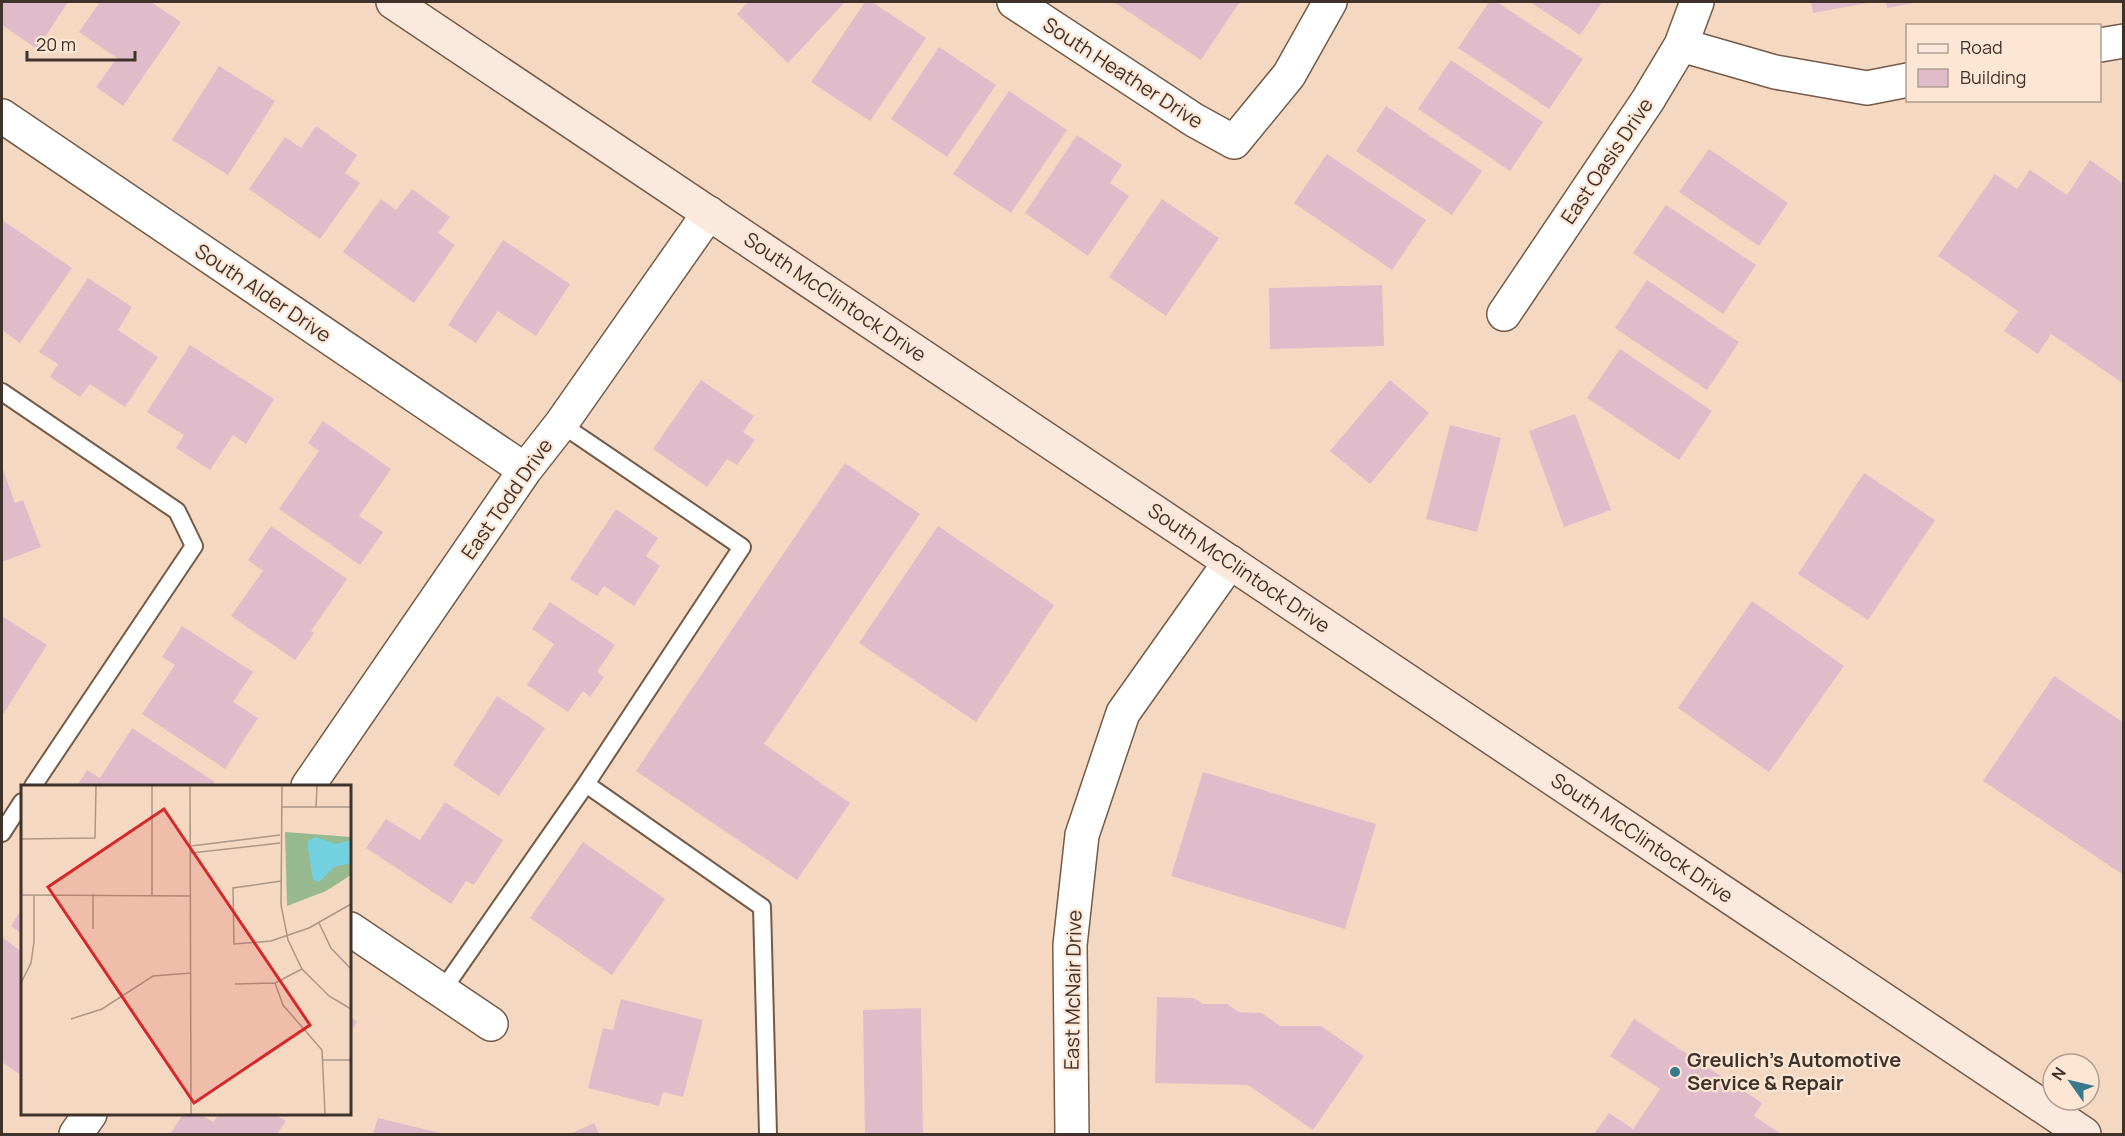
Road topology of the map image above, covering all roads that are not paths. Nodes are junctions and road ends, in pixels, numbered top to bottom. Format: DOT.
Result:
graph roads {
  1 [pos="393,2"];
  2 [pos="1014,2"];
  3 [pos="1330,2"];
  4 [pos="1697,2"];
  5 [pos="2124,41"];
  6 [pos="1681,45"];
  7 [pos="2101,45"];
  8 [pos="1906,80"];
  9 [pos="2,116"];
  10 [pos="709,213"];
  11 [pos="1504,314"];
  12 [pos="2,392"];
  13 [pos="561,423"];
  14 [pos="525,470"];
  15 [pos="1230,562"];
  16 [pos="586,784"];
  17 [pos="34,785"];
  18 [pos="309,785"];
  19 [pos="21,804"];
  20 [pos="2,833"];
  21 [pos="351,930"];
  22 [pos="442,991"];
  23 [pos="491,1024"];
  24 [pos="89,1115"];
  25 [pos="76,1134"];
  26 [pos="768,1134"];
  27 [pos="1072,1134"];
  28 [pos="2084,1134"];
  1 -- 10 [label="main road, South McClintock Drive"];
  2 -- 3 [label="street, South Heather Drive"];
  4 -- 6 [label="street, East Oasis Drive"];
  5 -- 7 [label="street"];
  6 -- 8 [label="street"];
  6 -- 11 [label="street, East Oasis Drive"];
  9 -- 14 [label="street, South Alder Drive"];
  10 -- 13 [label="street, East Todd Drive"];
  10 -- 15 [label="main road, South McClintock Drive"];
  12 -- 17 [label="lane"];
  13 -- 14 [label="street, East Todd Drive"];
  13 -- 16 [label="lane"];
  14 -- 18 [label="street, East Todd Drive"];
  15 -- 27 [label="street, East McNair Drive"];
  15 -- 28 [label="main road, South McClintock Drive"];
  16 -- 22 [label="lane"];
  16 -- 26 [label="lane"];
  19 -- 20 [label="lane"];
  21 -- 22 [label="street"];
  22 -- 23 [label="street"];
  24 -- 25 [label="street"];
}
